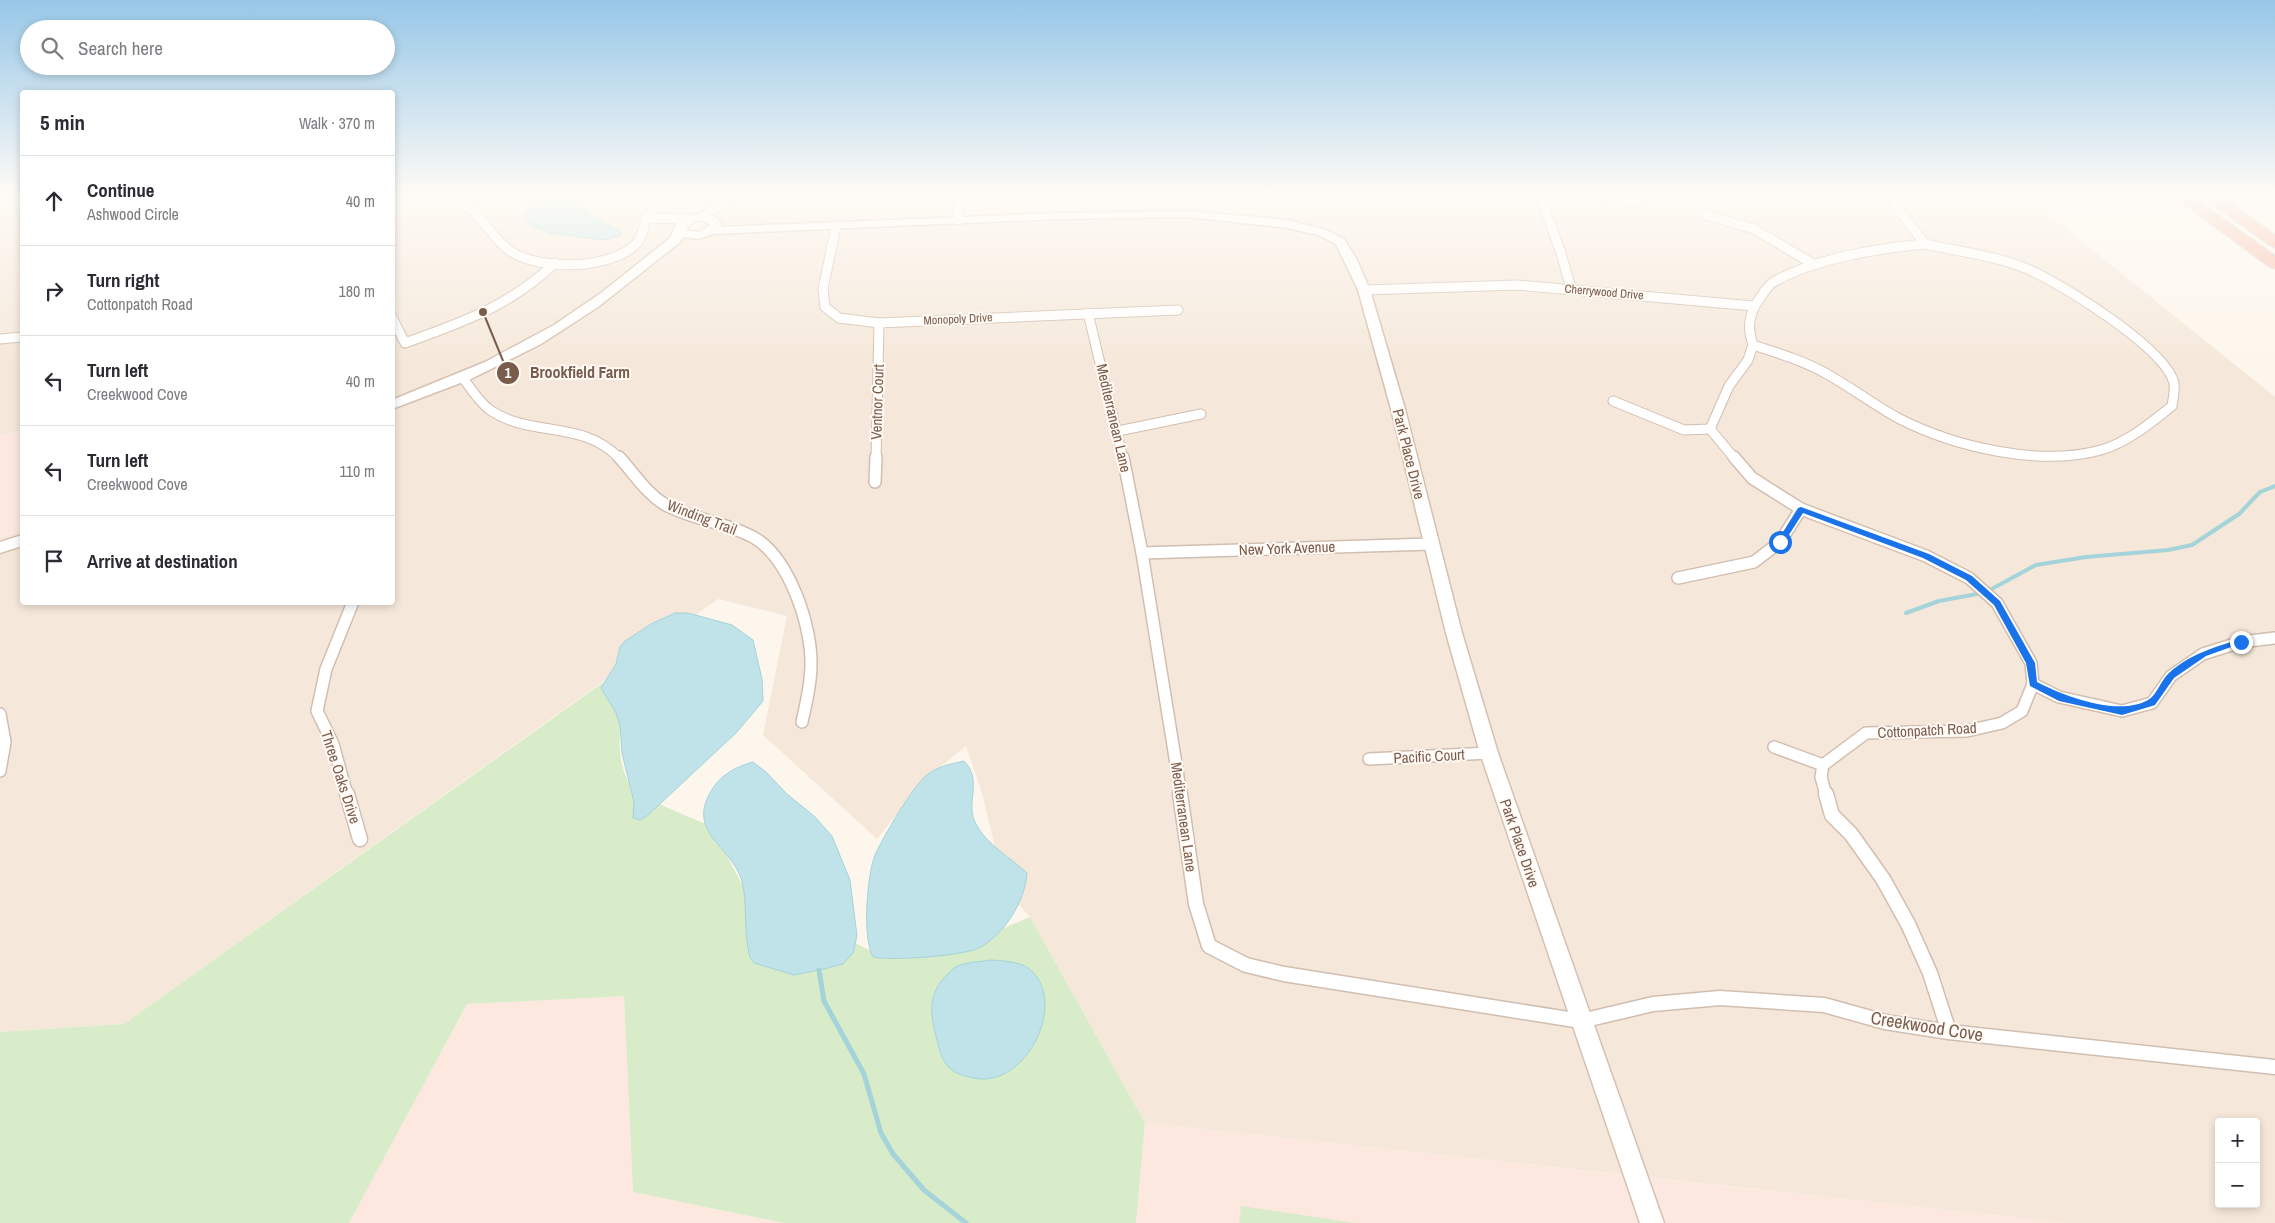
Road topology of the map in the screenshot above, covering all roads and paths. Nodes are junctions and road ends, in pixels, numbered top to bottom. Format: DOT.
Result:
graph roads {
  1 [pos="510,251"];
  2 [pos="625,251"];
  3 [pos="661,251"];
  4 [pos="667,251"];
  5 [pos="831,251"];
  6 [pos="1346,251"];
  7 [pos="1560,251"];
  8 [pos="1790,251"];
  9 [pos="1872,251"];
  10 [pos="1964,251"];
  11 [pos="2259,251"];
  12 [pos="2275,262"];
  13 [pos="556,263"];
  14 [pos="1815,266"];
  15 [pos="617,286"];
  16 [pos="1571,288"];
  17 [pos="1364,290"];
  18 [pos="1754,306"];
  19 [pos="1178,310"];
  20 [pos="1088,313"];
  21 [pos="395,323"];
  22 [pos="880,323"];
  23 [pos="20,337"];
  24 [pos="0,339"];
  25 [pos="1753,345"];
  26 [pos="463,378"];
  27 [pos="1613,401"];
  28 [pos="395,404"];
  29 [pos="1201,414"];
  30 [pos="1710,429"];
  31 [pos="1118,431"];
  32 [pos="875,482"];
  33 [pos="1801,509"];
  34 [pos="20,541"];
  35 [pos="1431,544"];
  36 [pos="0,548"];
  37 [pos="1142,553"];
  38 [pos="1678,578"];
  39 [pos="352,605"];
  40 [pos="2275,638"];
  41 [pos="2033,684"];
  42 [pos="0,714"];
  43 [pos="802,722"];
  44 [pos="1774,747"];
  45 [pos="1489,753"];
  46 [pos="1369,759"];
  47 [pos="1823,765"];
  48 [pos="0,771"];
  49 [pos="360,839"];
  50 [pos="1581,1021"];
  51 [pos="1950,1032"];
  52 [pos="2275,1067"];
  53 [pos="1652,1223"];
  1 -- 13 [label="street"];
  2 -- 13 [label="street"];
  3 -- 15 [label="street"];
  4 -- 15 [label="street"];
  5 -- 22 [label="street, Monopoly Drive"];
  6 -- 17 [label="street, Park Place Drive"];
  7 -- 16 [label="street"];
  8 -- 14 [label="street"];
  9 -- 14 [label="street"];
  10 -- 25 [label="street"];
  11 -- 12 [label="highway"];
  13 -- 21 [label="street"];
  14 -- 18 [label="street"];
  15 -- 26 [label="street"];
  16 -- 17 [label="street, Cherrywood Drive"];
  16 -- 18 [label="street, Cherrywood Drive"];
  17 -- 35 [label="street, Park Place Drive"];
  18 -- 25 [label="street"];
  19 -- 20 [label="street, Monopoly Drive"];
  20 -- 22 [label="street, Monopoly Drive"];
  20 -- 31 [label="street, Mediterranean Lane"];
  22 -- 32 [label="street, Ventnor Court"];
  23 -- 24 [label="street"];
  25 -- 30 [label="street"];
  26 -- 28 [label="street"];
  26 -- 43 [label="street, Winding Trail"];
  27 -- 30 [label="street"];
  29 -- 31 [label="street"];
  30 -- 33 [label="street"];
  31 -- 37 [label="street, Mediterranean Lane"];
  33 -- 38 [label="street"];
  33 -- 41 [label="street"];
  34 -- 36 [label="street"];
  35 -- 37 [label="street, New York Avenue"];
  35 -- 45 [label="street, Park Place Drive"];
  37 -- 50 [label="street, Mediterranean Lane"];
  39 -- 49 [label="street, Three Oaks Drive"];
  40 -- 41 [label="street"];
  41 -- 47 [label="street, Cottonpatch Road"];
  42 -- 48 [label="street"];
  44 -- 47 [label="street"];
  45 -- 46 [label="street, Pacific Court"];
  45 -- 50 [label="street, Park Place Drive"];
  47 -- 51 [label="street"];
  50 -- 51 [label="street, Creekwood Cove"];
  50 -- 53 [label="street, Park Place Drive"];
  51 -- 52 [label="street, Creekwood Cove"];
}
